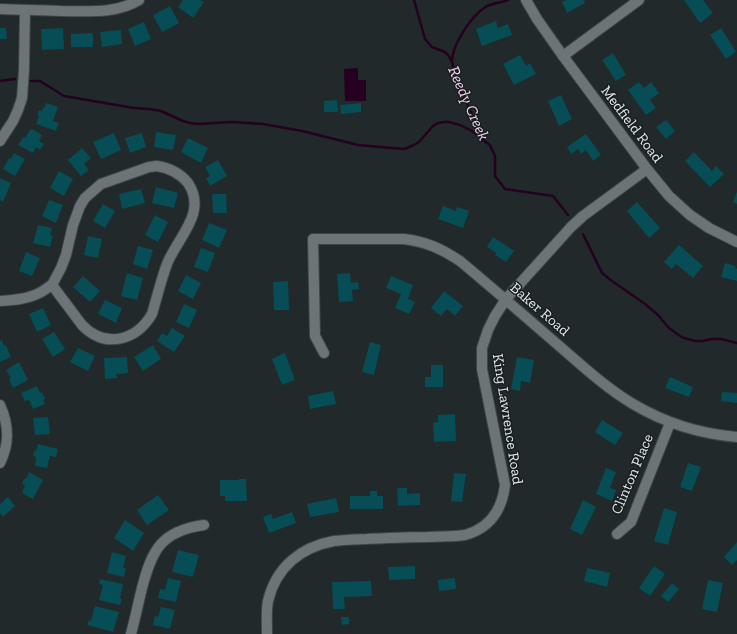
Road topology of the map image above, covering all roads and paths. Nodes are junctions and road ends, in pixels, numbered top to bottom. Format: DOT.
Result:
graph roads {
  1 [pos="139,0"];
  2 [pos="526,0"];
  3 [pos="639,0"];
  4 [pos="0,9"];
  5 [pos="25,10"];
  6 [pos="563,56"];
  7 [pos="0,141"];
  8 [pos="647,169"];
  9 [pos="737,242"];
  10 [pos="52,284"];
  11 [pos="506,299"];
  12 [pos="0,301"];
  13 [pos="324,353"];
  14 [pos="0,405"];
  15 [pos="670,422"];
  16 [pos="737,437"];
  17 [pos="0,463"];
  18 [pos="204,525"];
  19 [pos="617,534"];
  20 [pos="131,634"];
  21 [pos="267,634"];
  1 -- 5 [label="street"];
  2 -- 6 [label="street, Medfield Road"];
  3 -- 6 [label="street"];
  4 -- 5 [label="street"];
  5 -- 7 [label="street"];
  6 -- 8 [label="street, Medfield Road"];
  8 -- 9 [label="street, Medfield Road"];
  8 -- 11 [label="street, King Lawrence Road"];
  10 -- 10 [label="street"];
  10 -- 12 [label="street"];
  11 -- 13 [label="street, Baker Road"];
  11 -- 15 [label="street, Baker Road"];
  11 -- 21 [label="street, King Lawrence Road"];
  14 -- 17 [label="street"];
  15 -- 16 [label="street, Baker Road"];
  15 -- 19 [label="street, Clinton Place"];
  18 -- 20 [label="street"];
}
